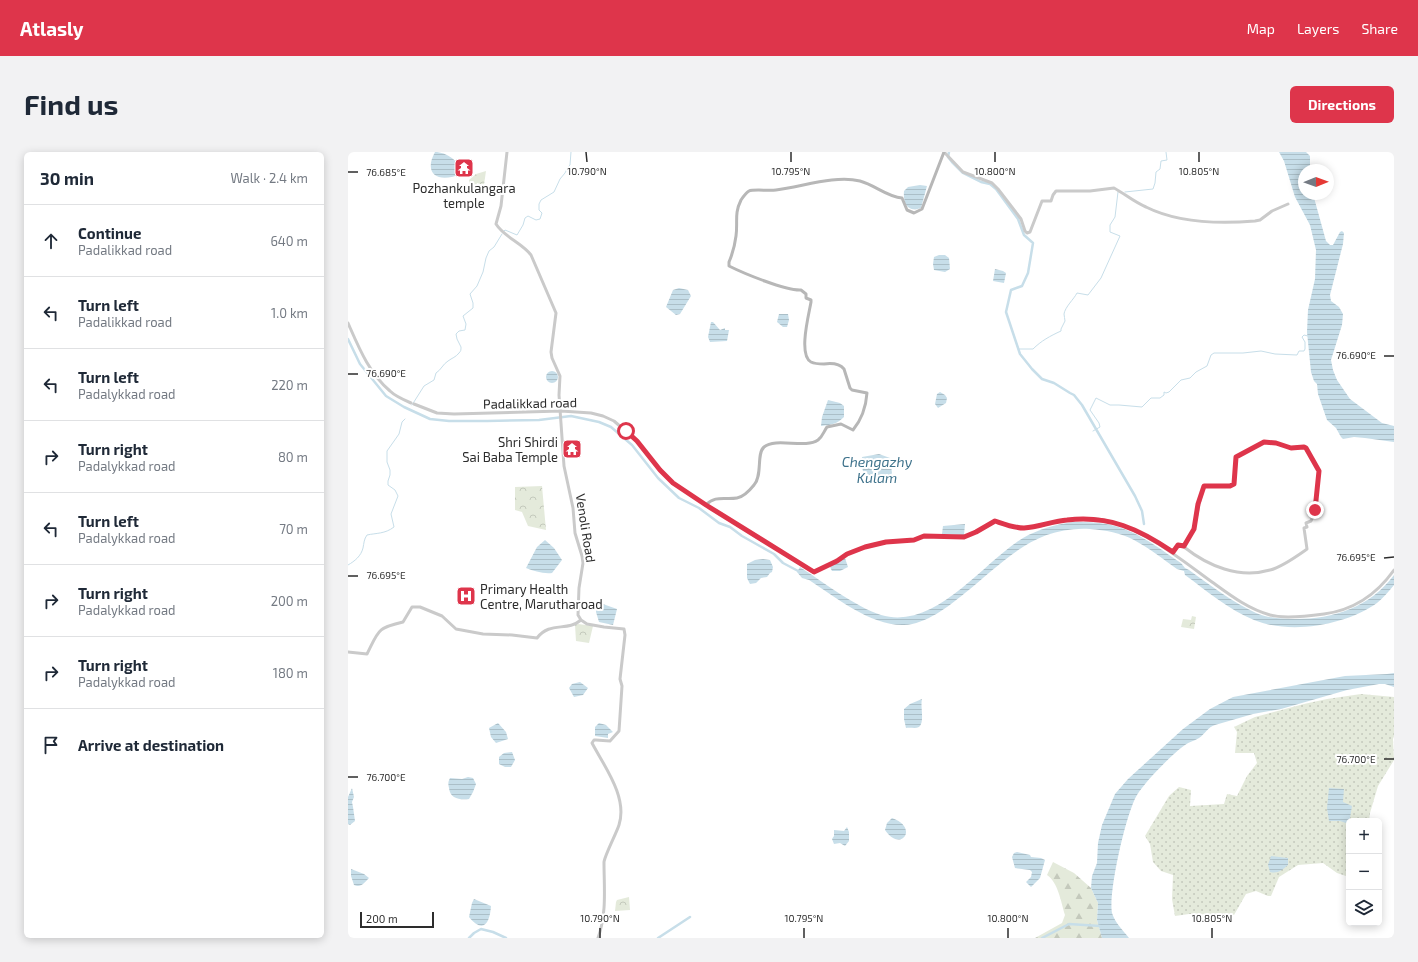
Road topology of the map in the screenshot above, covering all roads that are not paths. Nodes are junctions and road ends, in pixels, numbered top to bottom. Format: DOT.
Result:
graph roads {
  1 [pos="507,152"];
  2 [pos="945,153"];
  3 [pos="1288,204"];
  4 [pos="348,323"];
  5 [pos="561,412"];
  6 [pos="706,505"];
  7 [pos="1184,546"];
  8 [pos="1173,552"];
  9 [pos="1394,570"];
  10 [pos="581,620"];
  11 [pos="348,652"];
  12 [pos="598,938"];
  1 -- 5 [label="street, Venoli Road"];
  2 -- 3 [label="street"];
  2 -- 6 [label="main road"];
  4 -- 5 [label="street, Padalikkad road"];
  5 -- 6 [label="street, Padalikkad road"];
  5 -- 10 [label="street, Venoli Road"];
  6 -- 8 [label="street, Padalikkad road"];
  7 -- 7 [label="street"];
  7 -- 8 [label="street"];
  8 -- 9 [label="street"];
  10 -- 11 [label="street"];
  10 -- 12 [label="street"];
}
